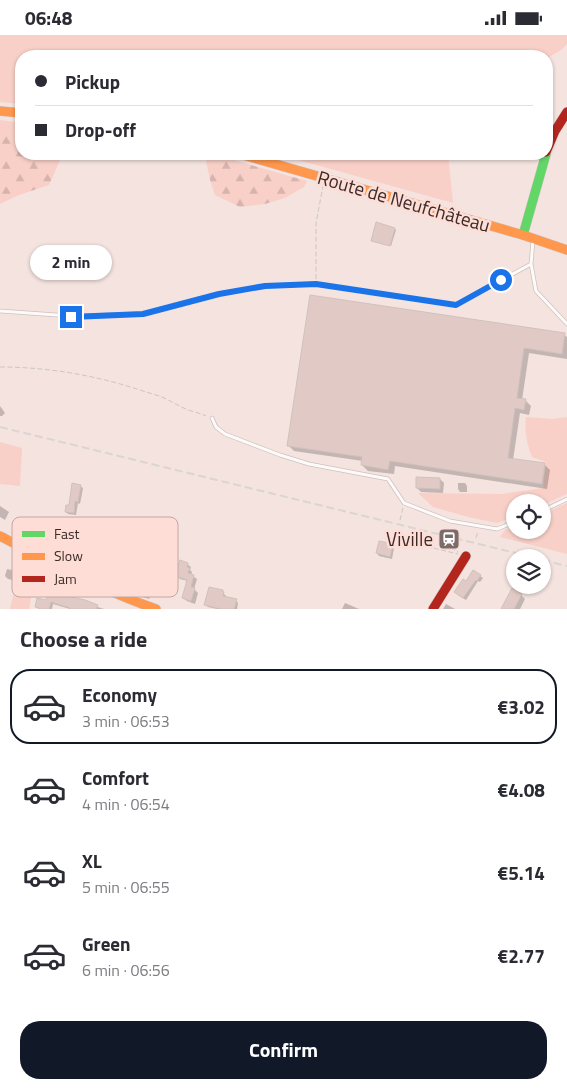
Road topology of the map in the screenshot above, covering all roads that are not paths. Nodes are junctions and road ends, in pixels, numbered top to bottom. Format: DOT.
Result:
graph roads {
  1 [pos="0,111"];
  2 [pos="15,112"];
  3 [pos="567,112"];
  4 [pos="553,136"];
  5 [pos="261,160"];
  6 [pos="544,160"];
  7 [pos="523,235"];
  8 [pos="534,238"];
  9 [pos="567,250"];
  10 [pos="531,264"];
  11 [pos="0,311"];
  12 [pos="567,324"];
  13 [pos="212,418"];
  14 [pos="567,499"];
  15 [pos="551,507"];
  16 [pos="506,526"];
  17 [pos="0,535"];
  18 [pos="12,541"];
  19 [pos="466,556"];
  20 [pos="122,597"];
  21 [pos="156,609"];
  22 [pos="433,609"];
  1 -- 2 [label="street"];
  3 -- 4 [label="street"];
  5 -- 7 [label="street, Route de Neufchâteau"];
  6 -- 7 [label="street"];
  7 -- 8 [label="street, Route de Neufchâteau"];
  8 -- 9 [label="street, Route de Neufchâteau"];
  8 -- 10 [label="lane"];
  10 -- 11 [label="lane"];
  10 -- 12 [label="lane"];
  13 -- 16 [label="lane"];
  14 -- 15 [label="lane"];
  17 -- 18 [label="street"];
  19 -- 22 [label="street"];
  20 -- 21 [label="street"];
}
